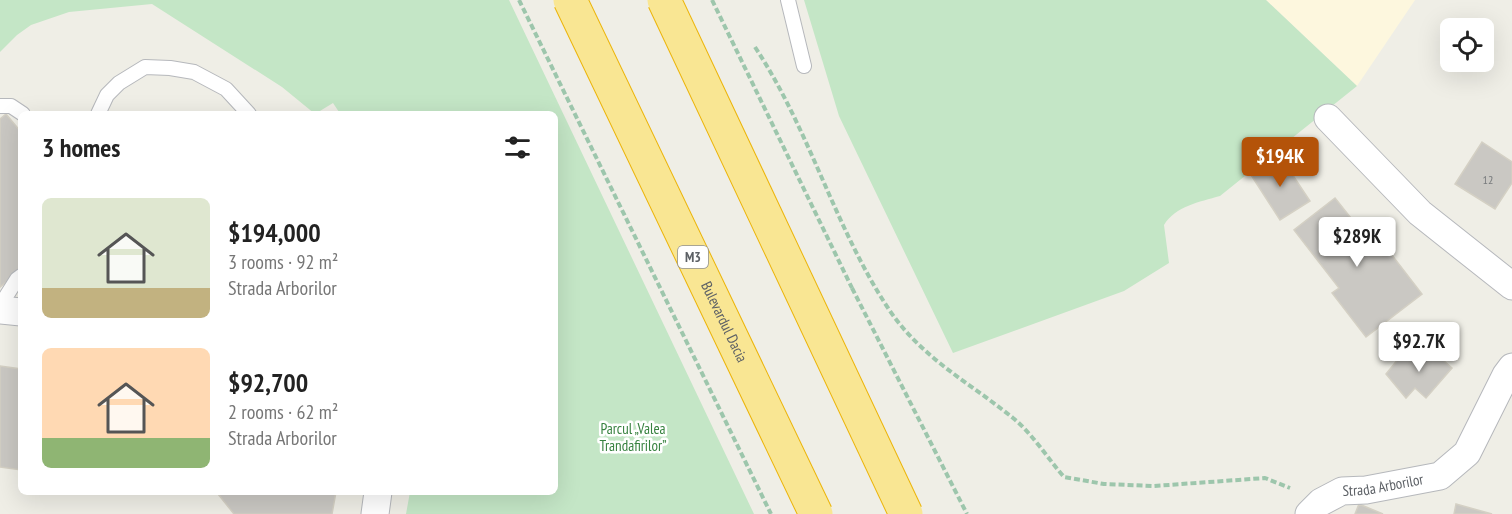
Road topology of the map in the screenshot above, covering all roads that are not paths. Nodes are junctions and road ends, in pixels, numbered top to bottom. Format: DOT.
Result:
graph roads {
  1 [pos="570,0"];
  2 [pos="664,0"];
  3 [pos="788,0"];
  4 [pos="804,66"];
  5 [pos="0,106"];
  6 [pos="18,111"];
  7 [pos="99,111"];
  8 [pos="246,111"];
  9 [pos="1328,118"];
  10 [pos="18,278"];
  11 [pos="1512,286"];
  12 [pos="0,308"];
  13 [pos="18,311"];
  14 [pos="1512,367"];
  15 [pos="378,495"];
  16 [pos="1315,508"];
  17 [pos="375,514"];
  18 [pos="816,514"];
  19 [pos="906,514"];
  1 -- 18 [label="highway, Bulevardul Dacia / M3, bridge"];
  2 -- 19 [label="highway, bridge"];
  3 -- 4 [label="lane"];
  5 -- 6 [label="lane"];
  7 -- 8 [label="lane"];
  9 -- 11 [label="street"];
  10 -- 12 [label="lane"];
  12 -- 13 [label="street"];
  14 -- 16 [label="street, Strada Arborilor"];
  15 -- 17 [label="street"];
}
